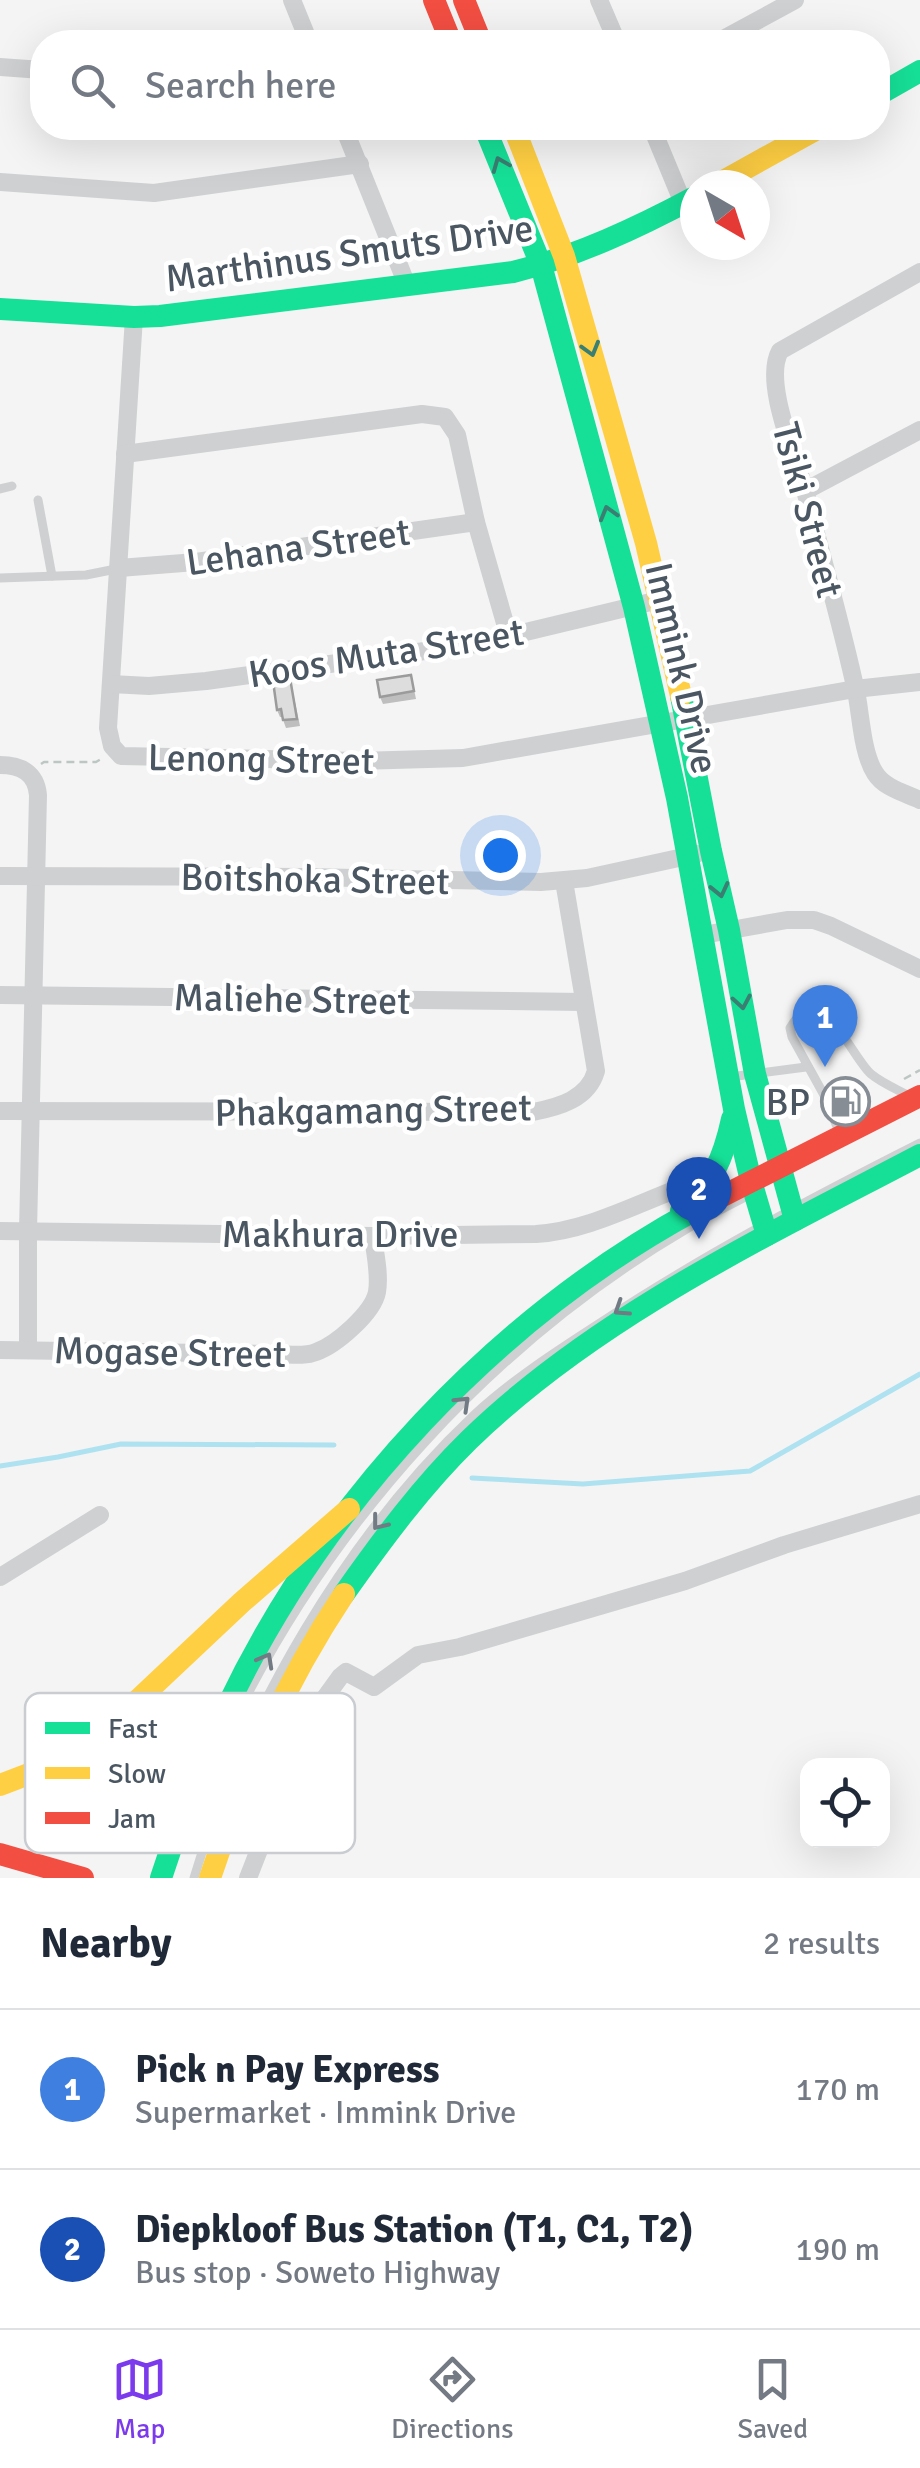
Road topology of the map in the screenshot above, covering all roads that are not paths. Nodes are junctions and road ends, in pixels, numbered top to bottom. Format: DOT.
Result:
graph roads {
  1 [pos="292,0"];
  2 [pos="434,0"];
  3 [pos="464,0"];
  4 [pos="599,0"];
  5 [pos="795,0"];
  6 [pos="304,30"];
  7 [pos="446,30"];
  8 [pos="476,30"];
  9 [pos="612,30"];
  10 [pos="740,30"];
  11 [pos="0,67"];
  12 [pos="30,69"];
  13 [pos="920,71"];
  14 [pos="890,88"];
  15 [pos="349,140"];
  16 [pos="491,140"];
  17 [pos="519,140"];
  18 [pos="658,140"];
  19 [pos="797,140"];
  20 [pos="360,164"];
  21 [pos="743,170"];
  22 [pos="0,182"];
  23 [pos="680,182"];
  24 [pos="680,204"];
  25 [pos="564,256"];
  26 [pos="541,265"];
  27 [pos="920,272"];
  28 [pos="407,285"];
  29 [pos="0,309"];
  30 [pos="134,317"];
  31 [pos="920,430"];
  32 [pos="125,454"];
  33 [pos="12,486"];
  34 [pos="0,489"];
  35 [pos="806,492"];
  36 [pos="38,500"];
  37 [pos="476,522"];
  38 [pos="119,568"];
  39 [pos="52,576"];
  40 [pos="0,578"];
  41 [pos="659,600"];
  42 [pos="634,606"];
  43 [pos="509,638"];
  44 [pos="920,682"];
  45 [pos="111,684"];
  46 [pos="855,689"];
  47 [pos="686,718"];
  48 [pos="662,724"];
  49 [pos="0,765"];
  50 [pos="920,800"];
  51 [pos="712,851"];
  52 [pos="688,856"];
  53 [pos="0,876"];
  54 [pos="35,876"];
  55 [pos="564,882"];
  56 [pos="729,930"];
  57 [pos="703,935"];
  58 [pos="920,969"];
  59 [pos="0,995"];
  60 [pos="33,996"];
  61 [pos="584,1002"];
  62 [pos="806,1067"];
  63 [pos="755,1074"];
  64 [pos="728,1078"];
  65 [pos="918,1101"];
  66 [pos="734,1109"];
  67 [pos="0,1111"];
  68 [pos="30,1112"];
  69 [pos="841,1136"];
  70 [pos="920,1142"];
  71 [pos="920,1155"];
  72 [pos="781,1172"];
  73 [pos="752,1186"];
  74 [pos="672,1190"];
  75 [pos="794,1214"];
  76 [pos="766,1229"];
  77 [pos="0,1231"];
  78 [pos="28,1231"];
  79 [pos="373,1236"];
  80 [pos="643,1241"];
  81 [pos="0,1350"];
  82 [pos="28,1350"];
  83 [pos="920,1504"];
  84 [pos="349,1508"];
  85 [pos="100,1515"];
  86 [pos="0,1576"];
  87 [pos="146,1693"];
  88 [pos="234,1693"];
  89 [pos="249,1693"];
  90 [pos="270,1693"];
  91 [pos="284,1693"];
  92 [pos="328,1693"];
  93 [pos="25,1775"];
  94 [pos="0,1784"];
  95 [pos="170,1853"];
  96 [pos="182,1853"];
  97 [pos="203,1853"];
  98 [pos="218,1853"];
  99 [pos="258,1853"];
  100 [pos="0,1854"];
  101 [pos="83,1878"];
  102 [pos="161,1878"];
  103 [pos="173,1878"];
  104 [pos="194,1878"];
  105 [pos="210,1878"];
  106 [pos="248,1878"];
  1 -- 6 [label="street"];
  2 -- 7 [label="main road"];
  3 -- 8 [label="main road"];
  4 -- 9 [label="street"];
  5 -- 10 [label="street"];
  11 -- 12 [label="street"];
  13 -- 14 [label="main road"];
  15 -- 20 [label="street"];
  26 -- 16 [label="main road, Immink Drive, one-way"];
  17 -- 25 [label="main road, Immink Drive"];
  18 -- 23 [label="street"];
  19 -- 21 [label="main road"];
  20 -- 22 [label="street"];
  20 -- 28 [label="street"];
  24 -- 25 [label="main road, Marthinus Smuts Drive"];
  25 -- 26 [label="main road, Marthinus Smuts Drive"];
  25 -- 41 [label="main road, Immink Drive, one-way"];
  26 -- 28 [label="main road, Marthinus Smuts Drive"];
  42 -- 26 [label="main road, Immink Drive, one-way"];
  27 -- 35 [label="street, Tsiki Street"];
  28 -- 30 [label="main road, Marthinus Smuts Drive"];
  29 -- 30 [label="main road, Marthinus Smuts Drive"];
  30 -- 32 [label="street, Lenong Street"];
  31 -- 35 [label="street"];
  32 -- 37 [label="street"];
  32 -- 38 [label="street, Lenong Street"];
  33 -- 34 [label="lane"];
  35 -- 46 [label="street, Tsiki Street"];
  36 -- 39 [label="lane"];
  37 -- 38 [label="street, Lehana Street"];
  37 -- 43 [label="street"];
  38 -- 39 [label="lane"];
  38 -- 45 [label="street, Lenong Street"];
  39 -- 40 [label="lane"];
  41 -- 42 [label="street, Koos Muta Street"];
  41 -- 47 [label="main road, Immink Drive"];
  42 -- 43 [label="street, Koos Muta Street"];
  42 -- 48 [label="main road, Immink Drive"];
  43 -- 45 [label="street, Koos Muta Street"];
  44 -- 46 [label="street, Lenong Street"];
  45 -- 48 [label="street, Lenong Street"];
  46 -- 47 [label="street, Lenong Street"];
  46 -- 50 [label="street, Tsiki Street"];
  47 -- 48 [label="street, Lenong Street"];
  47 -- 51 [label="main road, Immink Drive"];
  48 -- 52 [label="main road, Immink Drive"];
  49 -- 54 [label="street"];
  51 -- 52 [label="street, Boitshoka Street"];
  51 -- 56 [label="main road, Immink Drive, one-way"];
  52 -- 55 [label="street, Boitshoka Street"];
  52 -- 57 [label="main road, Immink Drive"];
  53 -- 54 [label="street, Boitshoka Street"];
  54 -- 55 [label="street, Boitshoka Street"];
  54 -- 60 [label="street"];
  55 -- 61 [label="street, Phakgamang Street"];
  56 -- 57 [label="street"];
  56 -- 58 [label="street"];
  56 -- 63 [label="main road, Immink Drive, one-way"];
  57 -- 64 [label="main road, Immink Drive"];
  59 -- 60 [label="street, Maliehe Street"];
  60 -- 61 [label="street, Maliehe Street"];
  60 -- 68 [label="street"];
  61 -- 68 [label="street, Phakgamang Street"];
  62 -- 63 [label="lane"];
  62 -- 65 [label="lane"];
  62 -- 69 [label="lane"];
  63 -- 64 [label="lane"];
  63 -- 72 [label="main road, Immink Drive"];
  64 -- 66 [label="main road, Immink Drive"];
  65 -- 69 [label="main road"];
  65 -- 72 [label="lane"];
  66 -- 73 [label="main road, Immink Drive"];
  66 -- 80 [label="main road"];
  67 -- 68 [label="street, Phakgamang Street"];
  68 -- 78 [label="street"];
  69 -- 72 [label="main road"];
  70 -- 75 [label="lane"];
  71 -- 75 [label="main road"];
  72 -- 73 [label="main road"];
  72 -- 75 [label="main road, Immink Drive"];
  73 -- 76 [label="main road, Immink Drive"];
  73 -- 80 [label="main road"];
  89 -- 73 [label="lane, one-way"];
  74 -- 79 [label="street, Makhura Drive"];
  75 -- 76 [label="main road"];
  76 -- 90 [label="lane, one-way"];
  76 -- 91 [label="main road"];
  77 -- 78 [label="street, Makhura Drive"];
  78 -- 79 [label="street, Makhura Drive"];
  78 -- 82 [label="street"];
  79 -- 82 [label="street, Mogase Street"];
  80 -- 84 [label="main road"];
  81 -- 82 [label="street, Mogase Street"];
  83 -- 92 [label="street"];
  84 -- 87 [label="main road"];
  84 -- 88 [label="main road"];
  85 -- 86 [label="street"];
  93 -- 94 [label="main road"];
  95 -- 102 [label="main road"];
  103 -- 96 [label="lane, one-way"];
  97 -- 104 [label="lane, one-way"];
  98 -- 105 [label="main road"];
  99 -- 106 [label="street"];
  100 -- 101 [label="main road"];
}
